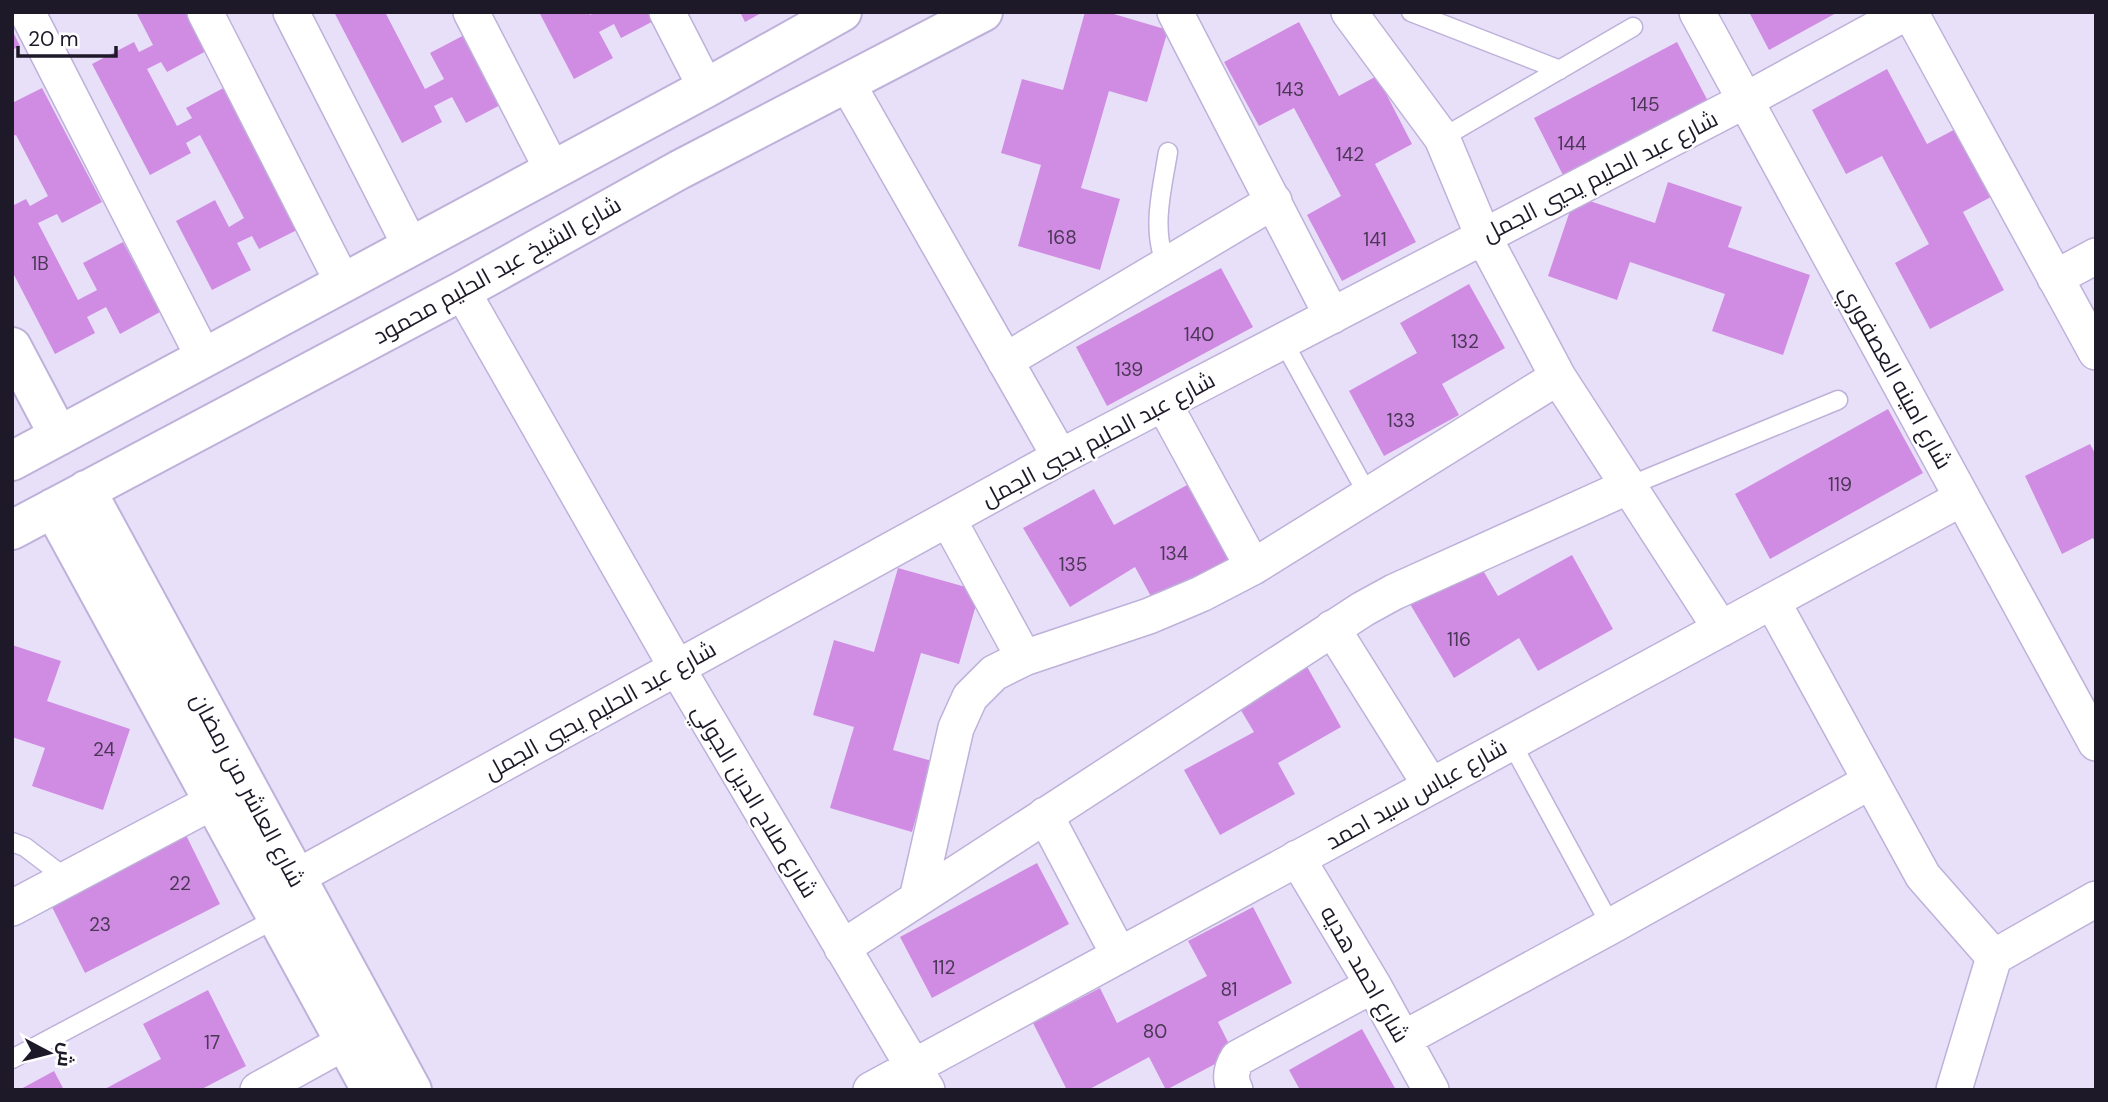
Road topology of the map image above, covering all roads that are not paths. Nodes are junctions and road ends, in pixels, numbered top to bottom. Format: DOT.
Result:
graph roads {
  1 [pos="27,12"];
  2 [pos="205,12"];
  3 [pos="291,12"];
  4 [pos="471,12"];
  5 [pos="667,12"];
  6 [pos="842,12"];
  7 [pos="983,12"];
  8 [pos="1175,12"];
  9 [pos="1349,12"];
  10 [pos="1411,12"];
  11 [pos="1697,12"];
  12 [pos="1908,12"];
  13 [pos="1633,27"];
  14 [pos="1560,69"];
  15 [pos="847,83"];
  16 [pos="706,88"];
  17 [pos="1746,100"];
  18 [pos="655,116"];
  19 [pos="1442,138"];
  20 [pos="1168,152"];
  21 [pos="679,170"];
  22 [pos="553,171"];
  23 [pos="1274,201"];
  24 [pos="1483,236"];
  25 [pos="411,247"];
  26 [pos="2096,257"];
  27 [pos="1166,265"];
  28 [pos="2055,278"];
  29 [pos="344,283"];
  30 [pos="462,291"];
  31 [pos="1332,316"];
  32 [pos="1283,341"];
  33 [pos="12,347"];
  34 [pos="2096,352"];
  35 [pos="204,358"];
  36 [pos="1004,361"];
  37 [pos="1558,377"];
  38 [pos="1838,400"];
  39 [pos="1164,404"];
  40 [pos="59,436"];
  41 [pos="1060,457"];
  42 [pos="12,461"];
  43 [pos="1629,486"];
  44 [pos="1368,495"];
  45 [pos="1962,498"];
  46 [pos="69,499"];
  47 [pos="948,519"];
  48 [pos="12,530"];
  49 [pos="1253,567"];
  50 [pos="1772,601"];
  51 [pos="1332,628"];
  52 [pos="1721,629"];
  53 [pos="1024,657"];
  54 [pos="677,667"];
  55 [pos="2087,706"];
  56 [pos="1511,742"];
  57 [pos="2096,743"];
  58 [pos="1871,781"];
  59 [pos="1431,786"];
  60 [pos="214,801"];
  61 [pos="1045,815"];
  62 [pos="12,842"];
  63 [pos="1297,858"];
  64 [pos="295,878"];
  65 [pos="67,879"];
  66 [pos="917,900"];
  67 [pos="2096,900"];
  68 [pos="12,908"];
  69 [pos="277,918"];
  70 [pos="1611,926"];
  71 [pos="842,948"];
  72 [pos="1119,955"];
  73 [pos="1994,957"];
  74 [pos="1373,985"];
  75 [pos="1403,1039"];
  76 [pos="345,1042"];
  77 [pos="12,1059"];
  78 [pos="919,1078"];
  79 [pos="258,1090"];
  80 [pos="371,1090"];
  81 [pos="412,1090"];
  82 [pos="871,1090"];
  83 [pos="1235,1090"];
  84 [pos="1431,1090"];
  85 [pos="1954,1090"];
  1 -- 35 [label="street"];
  2 -- 29 [label="street"];
  3 -- 25 [label="street"];
  4 -- 22 [label="street"];
  5 -- 16 [label="street"];
  6 -- 16 [label="street"];
  7 -- 15 [label="street, شارع الشيخ عبد الحليم محمود"];
  8 -- 23 [label="street"];
  9 -- 19 [label="street"];
  10 -- 14 [label="lane"];
  11 -- 17 [label="street, شارع امينه العصفوري"];
  12 -- 17 [label="street, شارع عبد الحليم يحيي الجمل"];
  12 -- 28 [label="street"];
  13 -- 14 [label="lane"];
  14 -- 19 [label="lane"];
  15 -- 21 [label="street, شارع الشيخ عبد الحليم محمود"];
  15 -- 36 [label="street"];
  16 -- 18 [label="street"];
  17 -- 24 [label="street, شارع عبد الحليم يحيي الجمل"];
  17 -- 45 [label="street, شارع امينه العصفوري"];
  18 -- 21 [label="street"];
  18 -- 22 [label="street"];
  19 -- 24 [label="street"];
  20 -- 27 [label="lane"];
  21 -- 30 [label="street, شارع الشيخ عبد الحليم محمود"];
  22 -- 25 [label="street"];
  23 -- 27 [label="street"];
  23 -- 31 [label="street"];
  24 -- 31 [label="street, شارع عبد الحليم يحيي الجمل"];
  24 -- 37 [label="street"];
  25 -- 29 [label="street"];
  26 -- 28 [label="street"];
  27 -- 36 [label="street"];
  28 -- 34 [label="street"];
  29 -- 35 [label="street"];
  30 -- 46 [label="street, شارع الشيخ عبد الحليم محمود"];
  30 -- 54 [label="street, شارع صلاح الدين الجولي"];
  31 -- 32 [label="street, شارع عبد الحليم يحيي الجمل"];
  32 -- 39 [label="street, شارع عبد الحليم يحيي الجمل"];
  32 -- 44 [label="lane"];
  33 -- 40 [label="street"];
  35 -- 40 [label="street"];
  36 -- 41 [label="street"];
  37 -- 43 [label="street"];
  37 -- 44 [label="street"];
  38 -- 43 [label="lane"];
  39 -- 41 [label="street, شارع عبد الحليم يحيي الجمل"];
  39 -- 49 [label="street"];
  40 -- 42 [label="street"];
  41 -- 47 [label="street, شارع عبد الحليم يحيي الجمل"];
  43 -- 51 [label="street"];
  43 -- 52 [label="street"];
  44 -- 49 [label="street"];
  45 -- 50 [label="street, شارع عباس سيد احمد"];
  45 -- 55 [label="street, شارع امينه العصفوري"];
  46 -- 48 [label="street, شارع الشيخ عبد الحليم محمود"];
  46 -- 60 [label="street, شارع العاشر من رمضان"];
  46 -- 64 [label="street, شارع العاشر من رمضان"];
  47 -- 53 [label="street"];
  47 -- 54 [label="street, شارع عبد الحليم يحيي الجمل"];
  49 -- 53 [label="street"];
  50 -- 52 [label="street, شارع عباس سيد احمد"];
  50 -- 58 [label="street"];
  51 -- 59 [label="street"];
  51 -- 61 [label="street"];
  52 -- 56 [label="street, شارع عباس سيد احمد"];
  53 -- 66 [label="street"];
  54 -- 64 [label="street, شارع عبد الحليم يحيي الجمل"];
  54 -- 71 [label="street, شارع صلاح الدين الجولي"];
  55 -- 57 [label="street, شارع امينه العصفوري"];
  56 -- 59 [label="street, شارع عباس سيد احمد"];
  56 -- 70 [label="lane"];
  58 -- 70 [label="street"];
  58 -- 73 [label="street"];
  59 -- 63 [label="street, شارع عباس سيد احمد"];
  60 -- 65 [label="street"];
  60 -- 69 [label="street, شارع العاشر من رمضان"];
  61 -- 66 [label="street"];
  61 -- 72 [label="street"];
  62 -- 65 [label="lane"];
  63 -- 72 [label="street, شارع عباس سيد احمد"];
  63 -- 74 [label="street, شارع احمد هديه"];
  64 -- 81 [label="street, شارع العاشر من رمضان"];
  65 -- 68 [label="street"];
  66 -- 71 [label="street"];
  67 -- 73 [label="street"];
  69 -- 76 [label="street, شارع العاشر من رمضان"];
  69 -- 77 [label="lane"];
  70 -- 75 [label="street"];
  71 -- 78 [label="street, شارع صلاح الدين الجولي"];
  72 -- 78 [label="street, شارع عباس سيد احمد"];
  73 -- 85 [label="street"];
  74 -- 75 [label="street, شارع احمد هديه"];
  74 -- 83 [label="street"];
  75 -- 84 [label="street, شارع احمد هديه"];
  76 -- 79 [label="street"];
  76 -- 80 [label="street, شارع العاشر من رمضان"];
  78 -- 82 [label="street, شارع عباس سيد احمد"];
}
